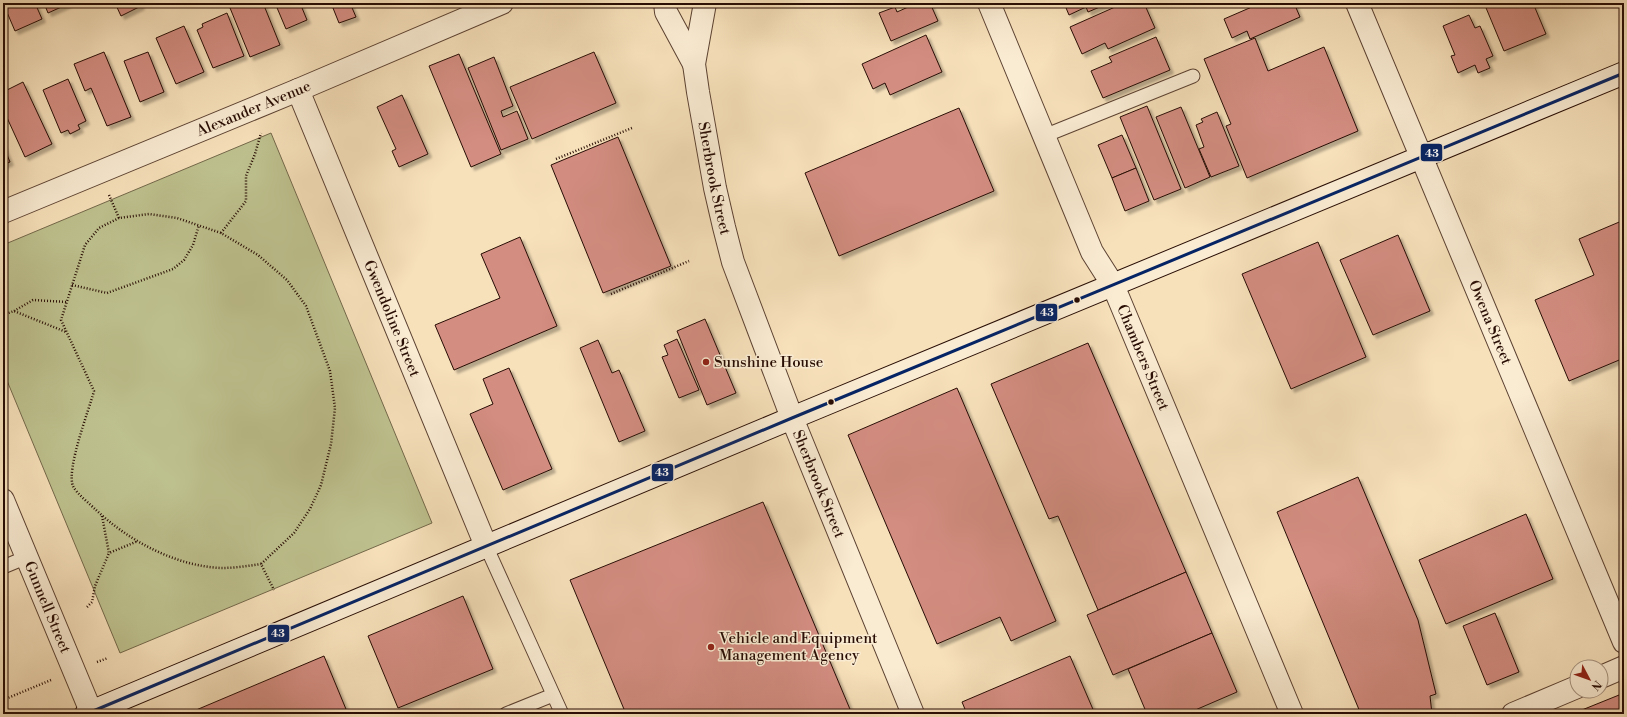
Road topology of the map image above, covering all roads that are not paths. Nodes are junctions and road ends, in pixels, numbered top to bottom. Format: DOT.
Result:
graph roads {
  1 [pos="502,3"];
  2 [pos="665,3"];
  3 [pos="705,3"];
  4 [pos="989,3"];
  5 [pos="1357,3"];
  6 [pos="694,64"];
  7 [pos="1624,73"];
  8 [pos="1193,76"];
  9 [pos="298,90"];
  10 [pos="1044,136"];
  11 [pos="1422,157"];
  12 [pos="3,212"];
  13 [pos="1113,285"];
  14 [pos="792,418"];
  15 [pos="3,500"];
  16 [pos="486,546"];
  17 [pos="27,557"];
  18 [pos="3,567"];
  19 [pos="1624,642"];
  20 [pos="1624,667"];
  21 [pos="1609,674"];
  22 [pos="1569,690"];
  23 [pos="553,695"];
  24 [pos="90,713"];
  25 [pos="506,714"];
  26 [pos="562,714"];
  27 [pos="914,714"];
  28 [pos="1292,714"];
  29 [pos="1512,714"];
  1 -- 9 [label="street, Alexander Avenue"];
  2 -- 6 [label="street, Sherbrook Street"];
  3 -- 6 [label="street, Sherbrook Street"];
  4 -- 10 [label="street, Chambers Street"];
  5 -- 11 [label="street, Owena Street"];
  6 -- 14 [label="street, Sherbrook Street"];
  7 -- 11 [label="street"];
  8 -- 10 [label="lane"];
  9 -- 12 [label="street, Alexander Avenue"];
  9 -- 16 [label="street, Gwendoline Street"];
  10 -- 13 [label="street, Chambers Street"];
  11 -- 13 [label="street"];
  11 -- 19 [label="street, Owena Street"];
  13 -- 14 [label="street"];
  13 -- 28 [label="street, Chambers Street"];
  14 -- 16 [label="street"];
  14 -- 27 [label="street, Sherbrook Street"];
  15 -- 17 [label="street, Gunnell Street"];
  16 -- 23 [label="lane"];
  16 -- 24 [label="street"];
  17 -- 18 [label="lane"];
  17 -- 24 [label="street, Gunnell Street"];
  20 -- 21 [label="street"];
  22 -- 29 [label="street"];
  23 -- 25 [label="lane"];
  23 -- 26 [label="lane"];
}
